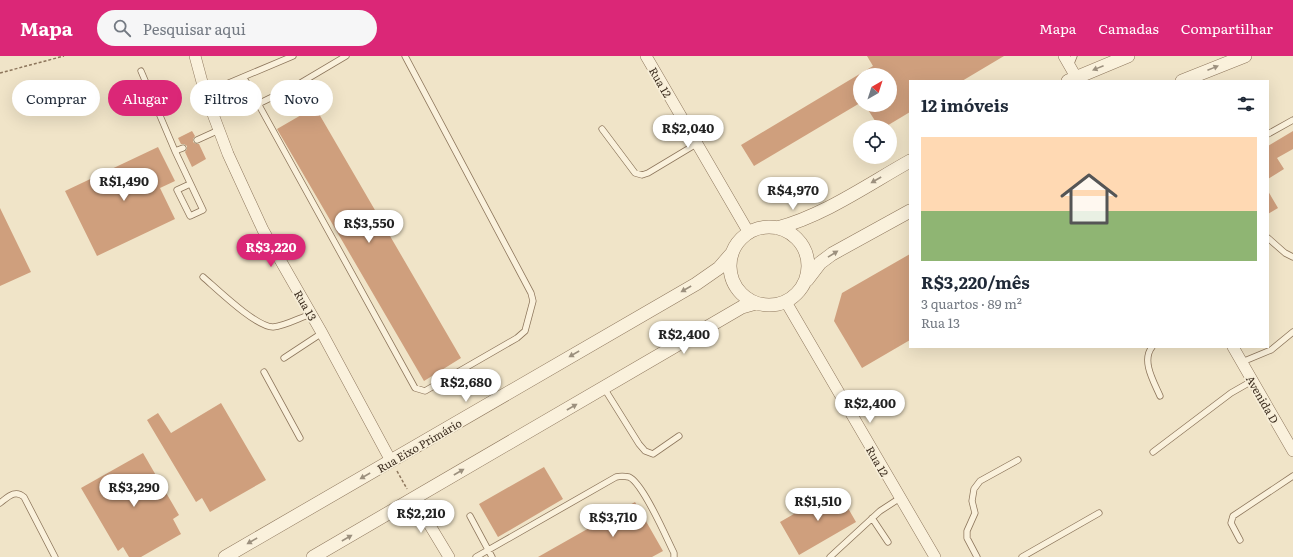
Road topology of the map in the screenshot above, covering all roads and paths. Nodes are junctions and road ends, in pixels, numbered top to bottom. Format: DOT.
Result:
graph roads {
  1 [pos="64,56"];
  2 [pos="195,56"];
  3 [pos="293,56"];
  4 [pos="346,56"];
  5 [pos="405,56"];
  6 [pos="646,56"];
  7 [pos="1064,56"];
  8 [pos="1128,56"];
  9 [pos="1245,56"];
  10 [pos="1072,70"];
  11 [pos="141,71"];
  12 [pos="0,73"];
  13 [pos="244,78"];
  14 [pos="202,80"];
  15 [pos="238,80"];
  16 [pos="1185,80"];
  17 [pos="262,102"];
  18 [pos="262,111"];
  19 [pos="214,116"];
  20 [pos="1293,120"];
  21 [pos="602,129"];
  22 [pos="219,130"];
  23 [pos="1269,133"];
  24 [pos="197,140"];
  25 [pos="698,143"];
  26 [pos="183,148"];
  27 [pos="175,151"];
  28 [pos="909,162"];
  29 [pos="190,184"];
  30 [pos="909,212"];
  31 [pos="777,228"];
  32 [pos="749,233"];
  33 [pos="1269,239"];
  34 [pos="732,253"];
  35 [pos="1293,257"];
  36 [pos="203,277"];
  37 [pos="805,282"];
  38 [pos="786,302"];
  39 [pos="756,304"];
  40 [pos="311,314"];
  41 [pos="1293,332"];
  42 [pos="322,333"];
  43 [pos="1152,348"];
  44 [pos="1235,348"];
  45 [pos="284,358"];
  46 [pos="1242,362"];
  47 [pos="264,372"];
  48 [pos="1252,380"];
  49 [pos="604,388"];
  50 [pos="1160,396"];
  51 [pos="679,436"];
  52 [pos="300,438"];
  53 [pos="1293,451"];
  54 [pos="1153,452"];
  55 [pos="1018,460"];
  56 [pos="391,461"];
  57 [pos="1293,476"];
  58 [pos="900,498"];
  59 [pos="414,499"];
  60 [pos="0,503"];
  61 [pos="1099,513"];
  62 [pos="470,516"];
  63 [pos="872,518"];
  64 [pos="1240,540"];
  65 [pos="888,542"];
  66 [pos="489,550"];
  67 [pos="54,557"];
  68 [pos="225,557"];
  69 [pos="313,557"];
  70 [pos="448,557"];
  71 [pos="476,557"];
  72 [pos="492,557"];
  73 [pos="674,557"];
  74 [pos="830,557"];
  75 [pos="935,557"];
  76 [pos="977,557"];
  77 [pos="1022,557"];
  1 -- 12 [label="path"];
  2 -- 14 [label="street, Rua 13"];
  3 -- 13 [label="lane"];
  4 -- 17 [label="lane"];
  5 -- 18 [label="lane"];
  6 -- 25 [label="street, Rua 12"];
  7 -- 10 [label="street"];
  8 -- 10 [label="street, one-way"];
  16 -- 9 [label="street, one-way"];
  11 -- 27 [label="lane"];
  13 -- 15 [label="lane"];
  19 -- 22 [label="street, Rua 13"];
  20 -- 23 [label="lane"];
  21 -- 25 [label="lane"];
  22 -- 24 [label="lane"];
  22 -- 40 [label="street, Rua 13"];
  25 -- 32 [label="street, Rua 12"];
  26 -- 27 [label="lane"];
  27 -- 29 [label="lane"];
  28 -- 31 [label="street, one-way"];
  29 -- 29 [label="lane"];
  37 -- 30 [label="street, one-way"];
  31 -- 32 [label="street"];
  31 -- 37 [label="street"];
  32 -- 34 [label="street"];
  33 -- 35 [label="lane"];
  34 -- 39 [label="street"];
  34 -- 56 [label="street, Rua Eixo Primário, one-way"];
  36 -- 40 [label="lane"];
  37 -- 38 [label="street"];
  38 -- 39 [label="street"];
  38 -- 58 [label="street, Rua 12"];
  39 -- 49 [label="street"];
  40 -- 42 [label="street, Rua 13"];
  41 -- 46 [label="lane"];
  42 -- 45 [label="lane"];
  42 -- 56 [label="street, Rua 13"];
  43 -- 50 [label="lane"];
  44 -- 46 [label="street, Avenida D"];
  46 -- 48 [label="street, Avenida D"];
  47 -- 52 [label="lane"];
  48 -- 53 [label="street, Avenida D"];
  48 -- 54 [label="lane"];
  49 -- 51 [label="lane"];
  59 -- 49 [label="street, one-way"];
  55 -- 76 [label="lane"];
  56 -- 59 [label="path"];
  56 -- 68 [label="street, Rua Eixo Primário, one-way"];
  57 -- 64 [label="lane"];
  58 -- 63 [label="lane"];
  58 -- 75 [label="street, Rua 12"];
  69 -- 59 [label="street, one-way"];
  59 -- 70 [label="street"];
  60 -- 67 [label="lane"];
  61 -- 77 [label="lane"];
  62 -- 66 [label="lane"];
  63 -- 65 [label="lane"];
  63 -- 74 [label="lane"];
  66 -- 71 [label="lane"];
  66 -- 72 [label="lane"];
  66 -- 73 [label="lane"];
}
